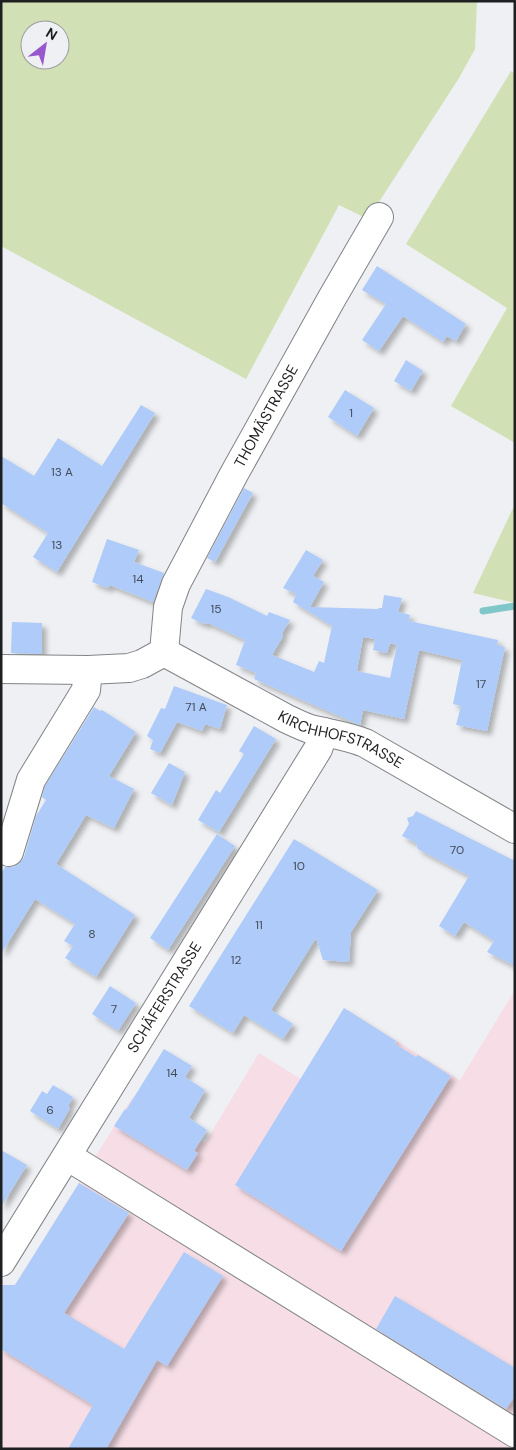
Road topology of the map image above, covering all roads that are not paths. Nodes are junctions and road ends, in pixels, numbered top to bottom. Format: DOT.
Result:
graph roads {
  1 [pos="379,217"];
  2 [pos="164,652"];
  3 [pos="1,670"];
  4 [pos="88,670"];
  5 [pos="324,732"];
  6 [pos="515,829"];
  7 [pos="9,852"];
  8 [pos="67,1156"];
  9 [pos="1,1262"];
  10 [pos="515,1433"];
  1 -- 2 [label="street, THOMÄSTRASSE"];
  2 -- 4 [label="street"];
  2 -- 5 [label="street, KIRCHHOFSTRASSE"];
  3 -- 4 [label="street"];
  4 -- 7 [label="street"];
  5 -- 6 [label="street, KIRCHHOFSTRASSE"];
  5 -- 8 [label="street, SCHÄFERSTRASSE"];
  8 -- 9 [label="street, SCHÄFERSTRASSE"];
  8 -- 10 [label="street"];
}
